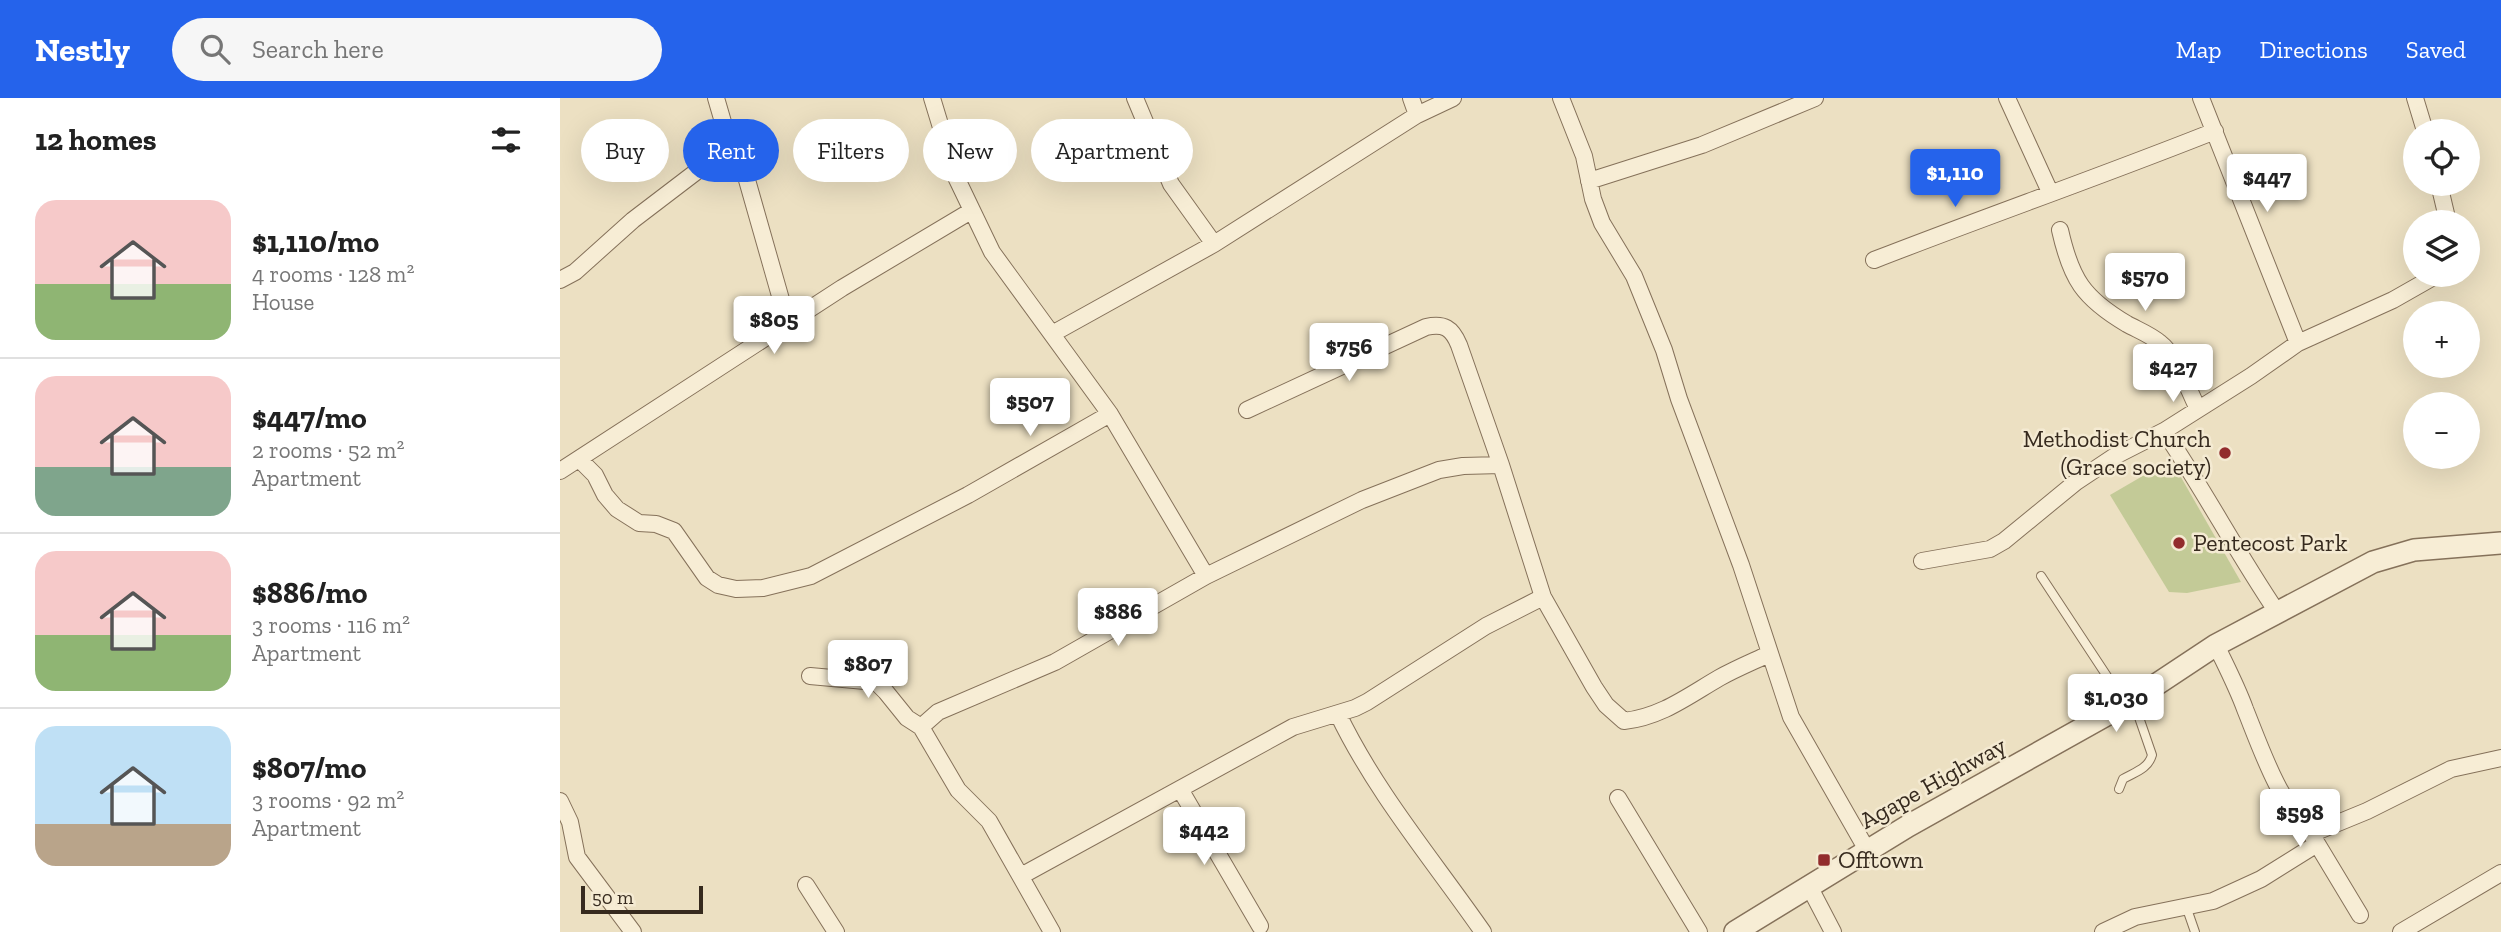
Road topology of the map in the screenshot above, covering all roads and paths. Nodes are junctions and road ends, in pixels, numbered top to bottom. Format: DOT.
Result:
graph roads {
  1 [pos="716,98"];
  2 [pos="932,98"];
  3 [pos="1135,98"];
  4 [pos="1411,98"];
  5 [pos="1453,98"];
  6 [pos="1561,98"];
  7 [pos="1815,98"];
  8 [pos="2007,98"];
  9 [pos="2201,98"];
  10 [pos="2415,98"];
  11 [pos="1417,116"];
  12 [pos="722,119"];
  13 [pos="2421,119"];
  14 [pos="2215,131"];
  15 [pos="1589,181"];
  16 [pos="683,182"];
  17 [pos="748,182"];
  18 [pos="2050,192"];
  19 [pos="971,211"];
  20 [pos="2060,230"];
  21 [pos="1214,244"];
  22 [pos="1874,260"];
  23 [pos="560,280"];
  24 [pos="2416,287"];
  25 [pos="788,324"];
  26 [pos="1052,334"];
  27 [pos="2298,343"];
  28 [pos="2198,409"];
  29 [pos="1247,410"];
  30 [pos="1110,414"];
  31 [pos="2164,431"];
  32 [pos="580,460"];
  33 [pos="1502,465"];
  34 [pos="560,471"];
  35 [pos="2501,543"];
  36 [pos="1923,561"];
  37 [pos="1206,576"];
  38 [pos="2041,576"];
  39 [pos="1543,597"];
  40 [pos="2277,612"];
  41 [pos="2216,645"];
  42 [pos="1769,654"];
  43 [pos="810,676"];
  44 [pos="2129,702"];
  45 [pos="1338,714"];
  46 [pos="921,727"];
  47 [pos="2501,758"];
  48 [pos="1180,789"];
  49 [pos="2119,789"];
  50 [pos="1618,797"];
  51 [pos="560,801"];
  52 [pos="2314,839"];
  53 [pos="1867,850"];
  54 [pos="2501,873"];
  55 [pos="1021,876"];
  56 [pos="806,885"];
  57 [pos="1809,886"];
  58 [pos="2186,906"];
  59 [pos="2360,915"];
  60 [pos="2135,917"];
  61 [pos="1260,926"];
  62 [pos="633,932"];
  63 [pos="836,932"];
  64 [pos="1052,932"];
  65 [pos="1483,932"];
  66 [pos="1699,932"];
  67 [pos="1735,932"];
  68 [pos="1833,932"];
  69 [pos="2102,932"];
  70 [pos="2143,932"];
  71 [pos="2195,932"];
  72 [pos="2401,932"];
  1 -- 12 [label="street"];
  2 -- 19 [label="street"];
  3 -- 21 [label="street"];
  4 -- 11 [label="street"];
  5 -- 11 [label="street"];
  6 -- 15 [label="street"];
  7 -- 15 [label="street"];
  8 -- 18 [label="street"];
  9 -- 14 [label="street"];
  10 -- 13 [label="street"];
  11 -- 21 [label="street"];
  14 -- 18 [label="street"];
  14 -- 27 [label="street"];
  15 -- 42 [label="street"];
  16 -- 23 [label="street"];
  17 -- 25 [label="street"];
  18 -- 22 [label="street"];
  19 -- 25 [label="street"];
  19 -- 26 [label="street"];
  20 -- 28 [label="street"];
  21 -- 26 [label="street"];
  24 -- 27 [label="street"];
  25 -- 32 [label="street"];
  26 -- 30 [label="street"];
  27 -- 28 [label="street"];
  28 -- 31 [label="street"];
  29 -- 33 [label="street"];
  30 -- 32 [label="street"];
  30 -- 37 [label="street"];
  31 -- 36 [label="street"];
  31 -- 40 [label="street"];
  32 -- 34 [label="street"];
  33 -- 37 [label="street"];
  33 -- 39 [label="street"];
  35 -- 40 [label="street, Agape Highway"];
  37 -- 46 [label="street"];
  38 -- 44 [label="lane"];
  39 -- 42 [label="street"];
  39 -- 45 [label="street"];
  40 -- 41 [label="street, Agape Highway"];
  41 -- 44 [label="street, Agape Highway"];
  41 -- 52 [label="street"];
  42 -- 53 [label="street"];
  43 -- 46 [label="street"];
  44 -- 49 [label="lane"];
  44 -- 53 [label="street, Agape Highway"];
  45 -- 48 [label="street"];
  45 -- 65 [label="street"];
  46 -- 55 [label="street"];
  47 -- 52 [label="street"];
  48 -- 55 [label="street"];
  48 -- 61 [label="street"];
  50 -- 66 [label="street"];
  51 -- 62 [label="street"];
  52 -- 58 [label="street"];
  52 -- 59 [label="street"];
  53 -- 57 [label="street, Agape Highway"];
  54 -- 72 [label="street"];
  55 -- 64 [label="street"];
  56 -- 63 [label="street"];
  57 -- 67 [label="street, Agape Highway"];
  57 -- 68 [label="street"];
  58 -- 60 [label="street"];
  58 -- 71 [label="lane"];
  60 -- 69 [label="street"];
  60 -- 70 [label="street"];
}
